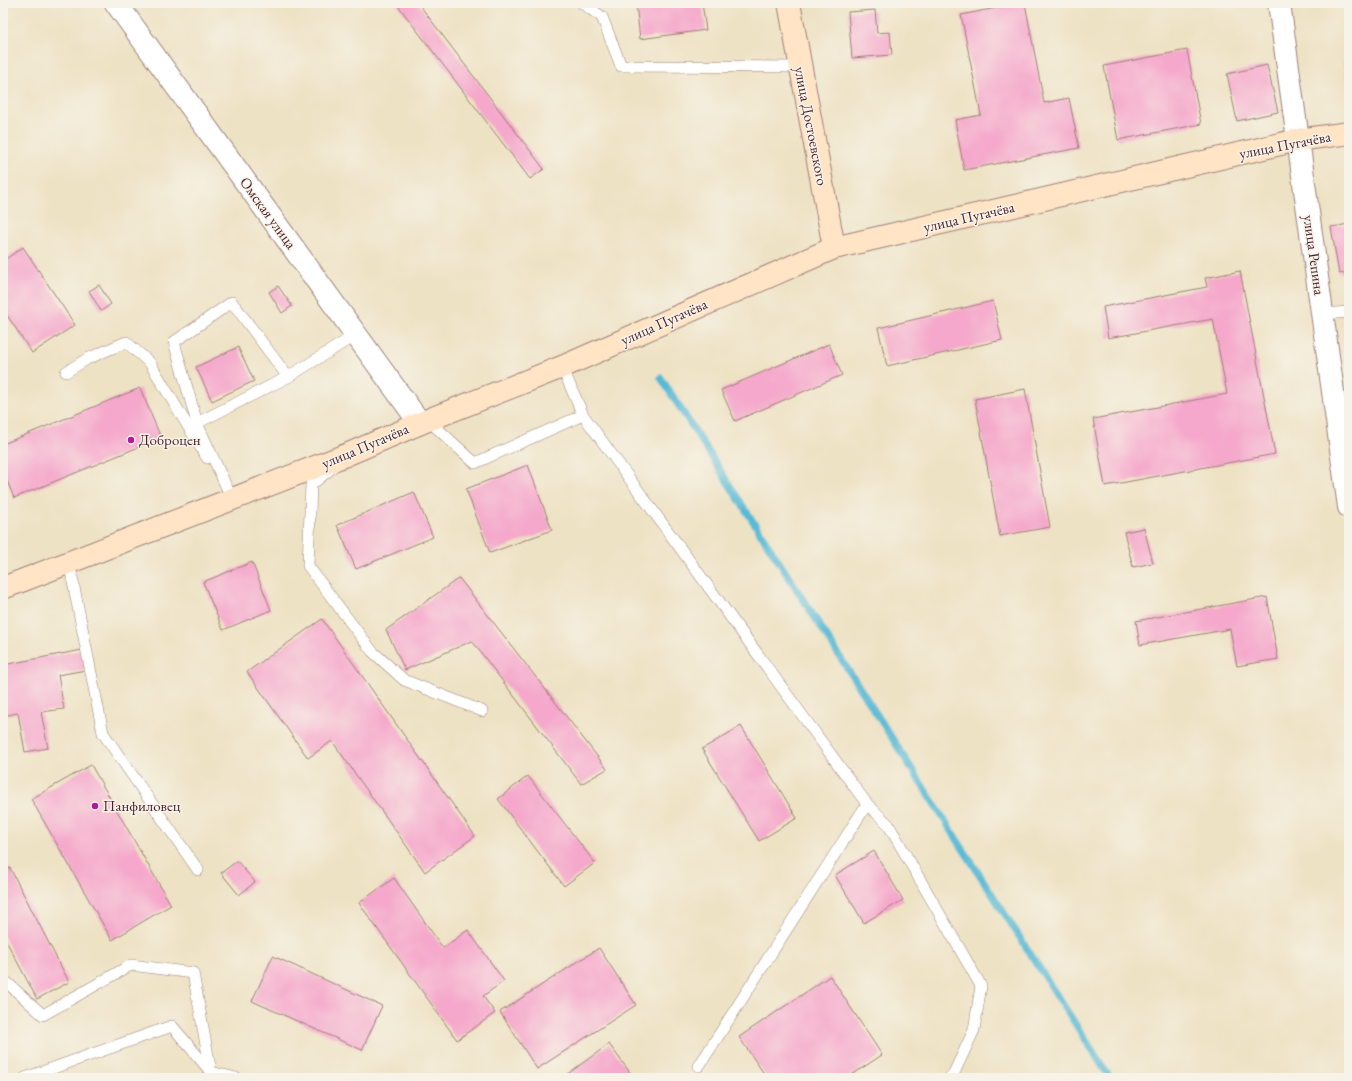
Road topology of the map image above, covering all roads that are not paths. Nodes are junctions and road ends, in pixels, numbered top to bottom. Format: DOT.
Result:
graph roads {
  1 [pos="116,3"];
  2 [pos="582,3"];
  3 [pos="789,3"];
  4 [pos="1279,3"];
  5 [pos="800,67"];
  6 [pos="1349,133"];
  7 [pos="1298,140"];
  8 [pos="834,248"];
  9 [pos="1349,312"];
  10 [pos="1323,314"];
  11 [pos="357,334"];
  12 [pos="562,368"];
  13 [pos="66,372"];
  14 [pos="288,377"];
  15 [pos="583,415"];
  16 [pos="424,421"];
  17 [pos="198,423"];
  18 [pos="346,455"];
  19 [pos="232,499"];
  20 [pos="1349,507"];
  21 [pos="69,562"];
  22 [pos="3,588"];
  23 [pos="482,711"];
  24 [pos="866,804"];
  25 [pos="198,870"];
  26 [pos="3,979"];
  27 [pos="699,1066"];
  28 [pos="213,1075"];
  29 [pos="25,1078"];
  30 [pos="236,1078"];
  31 [pos="949,1078"];
  1 -- 11 [label="street, Омская улица"];
  2 -- 5 [label="lane"];
  3 -- 5 [label="main road, улица Достоевского"];
  4 -- 7 [label="street, улица Репина"];
  5 -- 8 [label="main road, улица Достоевского"];
  6 -- 7 [label="main road, улица Пугачёва"];
  7 -- 8 [label="main road, улица Пугачёва"];
  7 -- 10 [label="street, улица Репина"];
  8 -- 12 [label="main road, улица Пугачёва"];
  9 -- 10 [label="lane"];
  10 -- 20 [label="street, улица Репина"];
  11 -- 14 [label="lane"];
  11 -- 16 [label="street, Омская улица"];
  12 -- 15 [label="lane"];
  12 -- 16 [label="main road, улица Пугачёва"];
  13 -- 19 [label="lane"];
  14 -- 17 [label="lane"];
  14 -- 17 [label="lane"];
  15 -- 16 [label="lane"];
  15 -- 24 [label="lane"];
  16 -- 18 [label="main road, улица Пугачёва"];
  17 -- 19 [label="lane"];
  18 -- 19 [label="main road, улица Пугачёва"];
  18 -- 23 [label="lane"];
  19 -- 21 [label="main road, улица Пугачёва"];
  21 -- 22 [label="main road, улица Пугачёва"];
  21 -- 25 [label="lane"];
  24 -- 27 [label="lane"];
  24 -- 31 [label="lane"];
  26 -- 28 [label="lane"];
  28 -- 29 [label="lane"];
  28 -- 30 [label="lane"];
}
